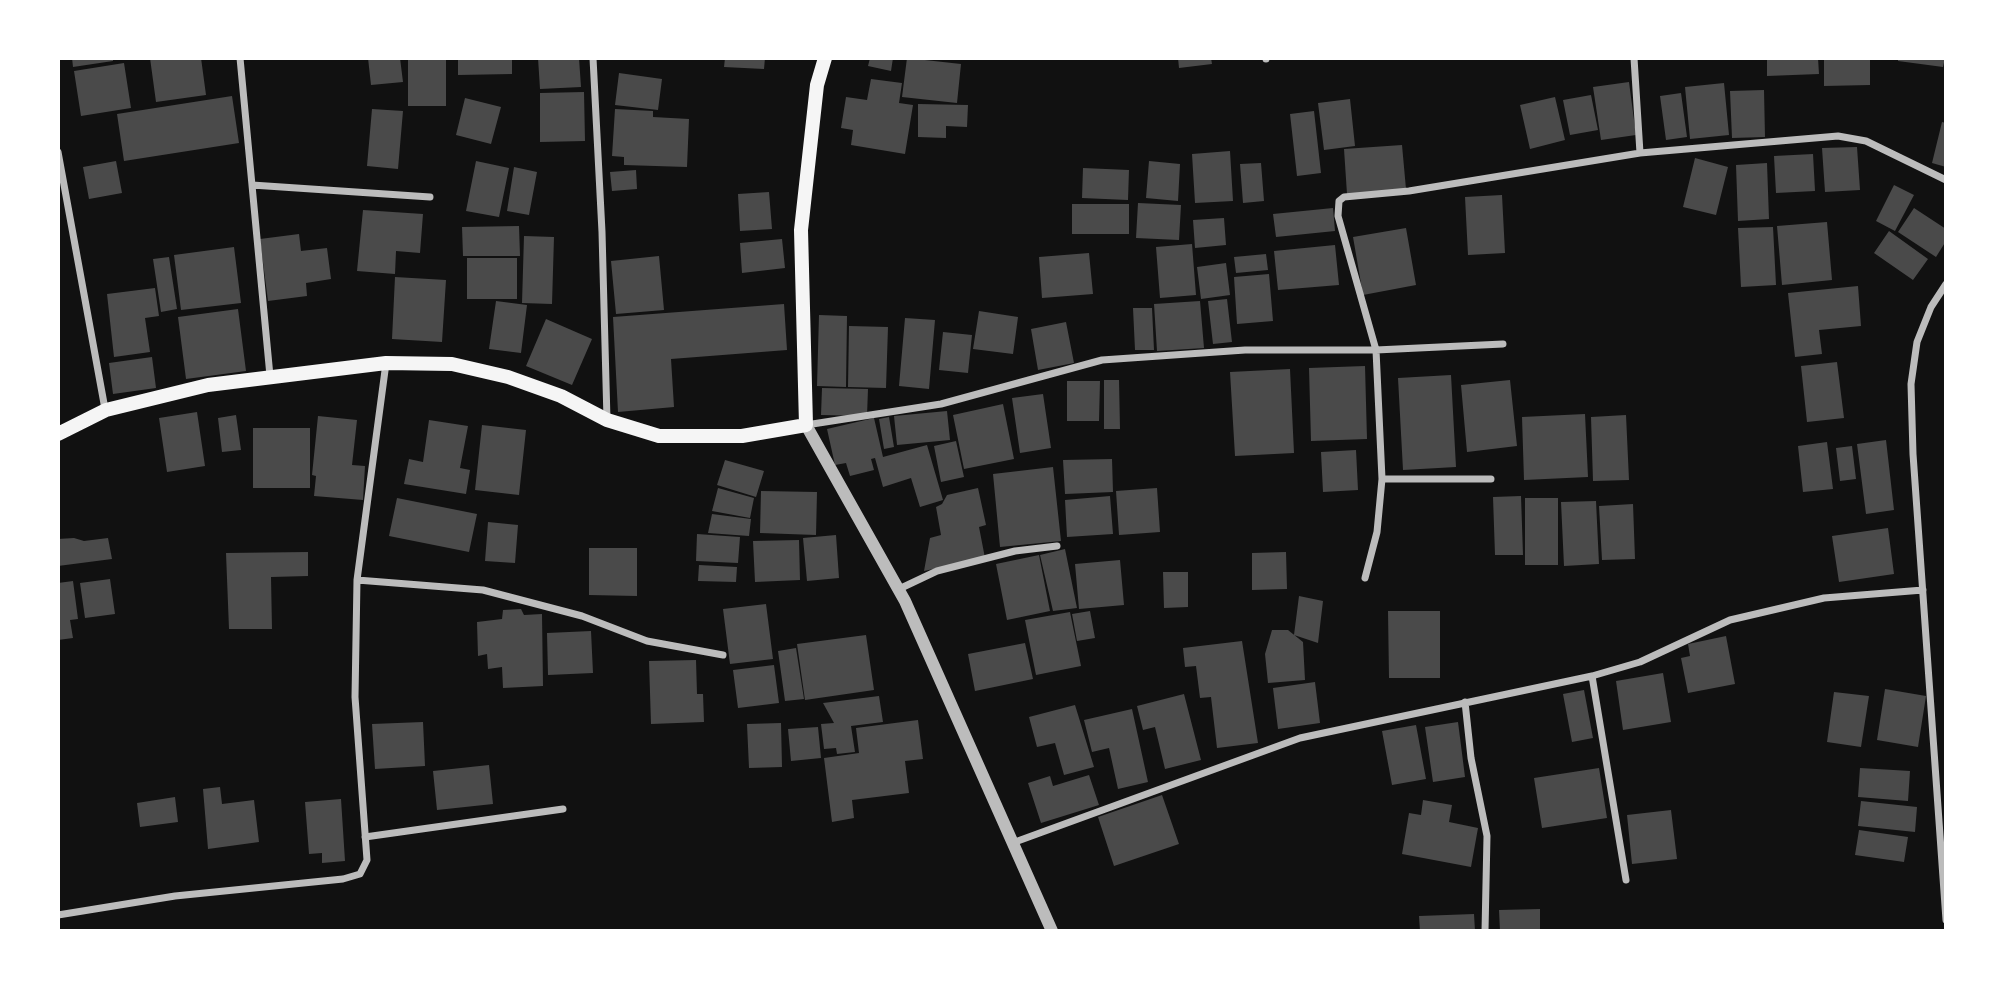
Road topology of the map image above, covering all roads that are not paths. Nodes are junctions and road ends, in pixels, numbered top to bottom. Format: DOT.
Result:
graph roads {
  1 [pos="240,58"];
  2 [pos="593,58"];
  3 [pos="825,58"];
  4 [pos="1634,58"];
  5 [pos="58,152"];
  6 [pos="1640,153"];
  7 [pos="1946,180"];
  8 [pos="252,185"];
  9 [pos="430,197"];
  10 [pos="1946,284"];
  11 [pos="1503,344"];
  12 [pos="1376,350"];
  13 [pos="386,363"];
  14 [pos="270,376"];
  15 [pos="106,410"];
  16 [pos="607,420"];
  17 [pos="806,425"];
  18 [pos="58,434"];
  19 [pos="1491,479"];
  20 [pos="1382,480"];
  21 [pos="1057,546"];
  22 [pos="1364,578"];
  23 [pos="357,580"];
  24 [pos="899,589"];
  25 [pos="1923,590"];
  26 [pos="723,655"];
  27 [pos="1592,676"];
  28 [pos="1465,702"];
  29 [pos="563,809"];
  30 [pos="1943,829"];
  31 [pos="365,837"];
  32 [pos="1015,842"];
  33 [pos="1626,880"];
  34 [pos="58,915"];
  35 [pos="1946,920"];
  36 [pos="1052,931"];
  37 [pos="1485,931"];
  1 -- 8 [label="street"];
  2 -- 16 [label="street"];
  3 -- 17 [label="main road"];
  4 -- 6 [label="street"];
  5 -- 15 [label="street"];
  6 -- 7 [label="street"];
  6 -- 12 [label="street"];
  8 -- 9 [label="street"];
  8 -- 14 [label="street"];
  10 -- 25 [label="street"];
  11 -- 12 [label="street"];
  12 -- 17 [label="street"];
  12 -- 20 [label="street"];
  13 -- 14 [label="main road"];
  13 -- 16 [label="main road"];
  13 -- 23 [label="street"];
  14 -- 15 [label="main road"];
  15 -- 18 [label="main road"];
  16 -- 17 [label="main road"];
  17 -- 24 [label="street"];
  19 -- 20 [label="street"];
  20 -- 22 [label="street"];
  21 -- 24 [label="street"];
  23 -- 26 [label="street"];
  23 -- 31 [label="street"];
  24 -- 32 [label="street"];
  25 -- 27 [label="street"];
  25 -- 30 [label="street"];
  27 -- 28 [label="street"];
  27 -- 33 [label="street"];
  28 -- 32 [label="street"];
  28 -- 37 [label="street"];
  29 -- 31 [label="street"];
  30 -- 35 [label="street"];
  31 -- 34 [label="street"];
  32 -- 36 [label="street"];
}
